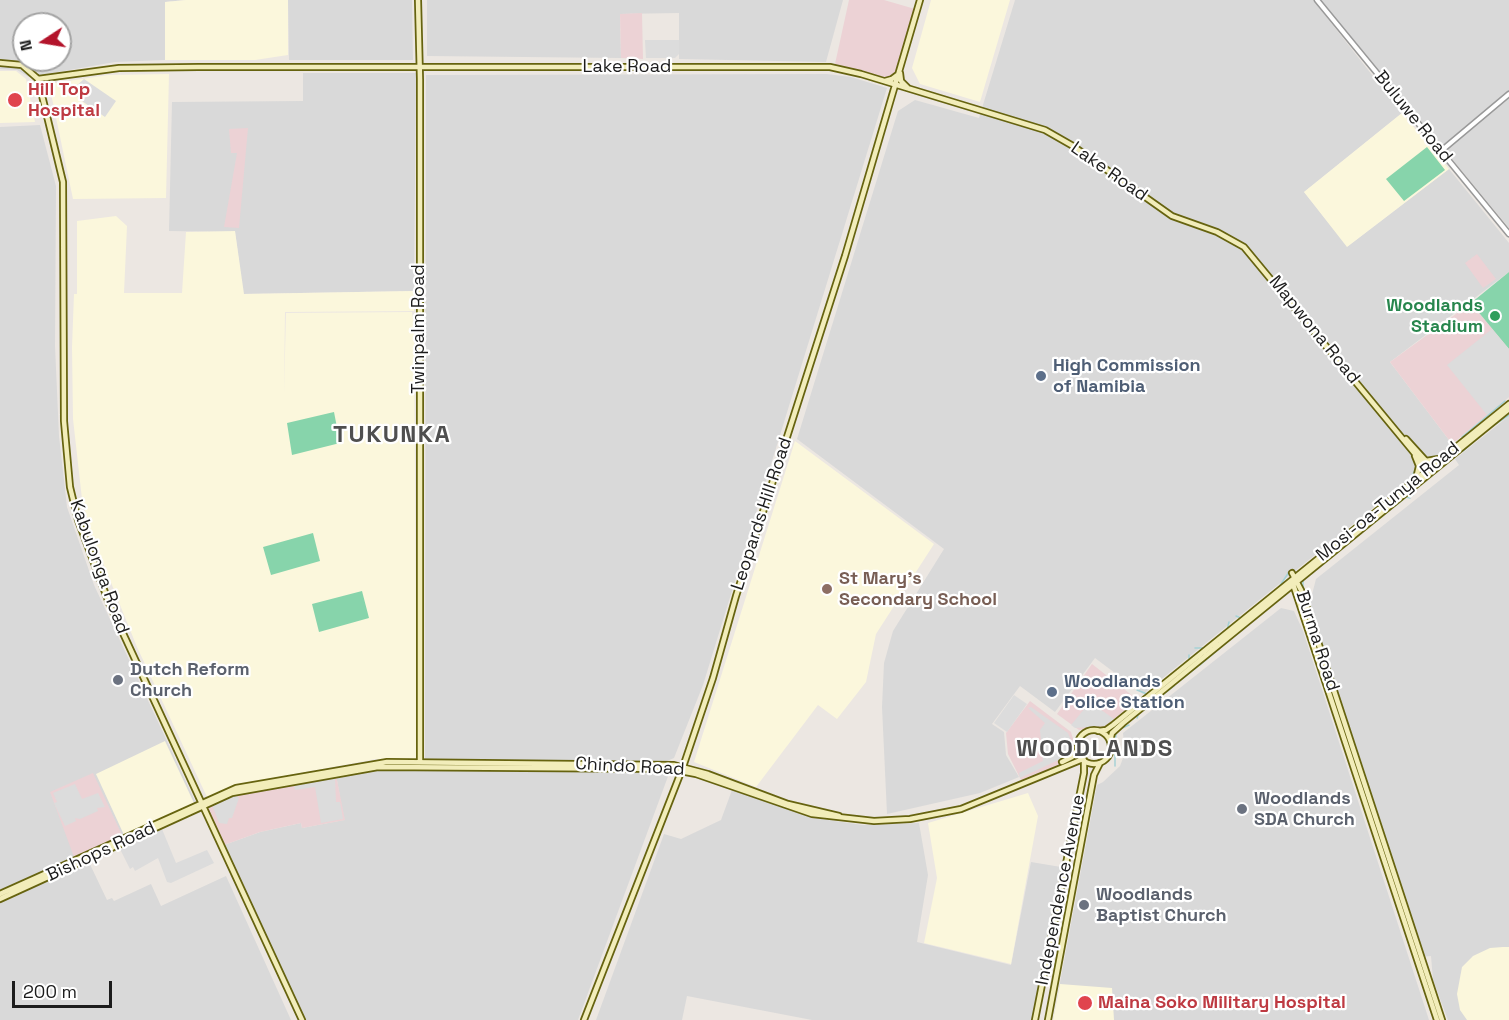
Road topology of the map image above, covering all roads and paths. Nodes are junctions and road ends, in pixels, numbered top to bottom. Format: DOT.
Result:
graph roads {
  1 [pos="418,0"];
  2 [pos="920,0"];
  3 [pos="1317,0"];
  4 [pos="418,53"];
  5 [pos="0,63"];
  6 [pos="408,66"];
  7 [pos="419,66"];
  8 [pos="431,66"];
  9 [pos="900,73"];
  10 [pos="38,79"];
  11 [pos="420,79"];
  12 [pos="884,81"];
  13 [pos="896,85"];
  14 [pos="908,89"];
  15 [pos="1509,94"];
  16 [pos="893,98"];
  17 [pos="1441,151"];
  18 [pos="1179,220"];
  19 [pos="1509,234"];
  20 [pos="1509,406"];
  21 [pos="1393,427"];
  22 [pos="1399,434"];
  23 [pos="1444,456"];
  24 [pos="1429,471"];
  25 [pos="1416,479"];
  26 [pos="1295,581"];
  27 [pos="1098,731"];
  28 [pos="1110,741"];
  29 [pos="1078,749"];
  30 [pos="686,757"];
  31 [pos="1083,759"];
  32 [pos="1100,763"];
  33 [pos="420,764"];
  34 [pos="672,767"];
  35 [pos="682,769"];
  36 [pos="692,771"];
  37 [pos="677,781"];
  38 [pos="201,805"];
  39 [pos="0,894"];
  40 [pos="0,899"];
  41 [pos="302,1020"];
  42 [pos="584,1020"];
  43 [pos="1035,1020"];
  44 [pos="1048,1020"];
  45 [pos="1437,1020"];
  46 [pos="1442,1020"];
  1 -- 4 [label="main road, Twinpalm Road"];
  2 -- 9 [label="main road, Leopards Hill Road"];
  3 -- 17 [label="street, Buluwe Road"];
  4 -- 6 [label="main road"];
  4 -- 7 [label="main road, Twinpalm Road"];
  5 -- 10 [label="main road"];
  6 -- 7 [label="main road, Lake Road"];
  6 -- 10 [label="main road, Lake Road"];
  7 -- 8 [label="main road, Lake Road"];
  7 -- 11 [label="main road, Twinpalm Road"];
  8 -- 11 [label="main road"];
  8 -- 12 [label="main road, Lake Road"];
  9 -- 12 [label="main road"];
  9 -- 13 [label="main road, Leopards Hill Road"];
  9 -- 14 [label="main road"];
  10 -- 38 [label="main road, Kabulonga Road"];
  11 -- 33 [label="main road, Twinpalm Road"];
  12 -- 13 [label="main road, Lake Road"];
  12 -- 16 [label="main road"];
  13 -- 14 [label="main road, Lake Road"];
  13 -- 16 [label="main road, Leopards Hill Road"];
  14 -- 16 [label="main road"];
  14 -- 18 [label="main road, Lake Road"];
  15 -- 17 [label="street"];
  16 -- 30 [label="main road, Leopards Hill Road"];
  17 -- 19 [label="street, Buluwe Road"];
  18 -- 21 [label="main road, Mapwona Road"];
  20 -- 23 [label="main road, Mosi-oa-Tunya Road"];
  20 -- 24 [label="main road, Mosi-oa-Tunya Road"];
  21 -- 22 [label="main road, Mapwona Road"];
  21 -- 23 [label="main road"];
  22 -- 24 [label="main road, Mapwona Road"];
  22 -- 25 [label="main road"];
  23 -- 24 [label="main road, Mosi-oa-Tunya Road"];
  24 -- 25 [label="main road, Mosi-oa-Tunya Road"];
  24 -- 26 [label="main road, Mosi-oa-Tunya Road"];
  25 -- 26 [label="main road, Mosi-oa-Tunya Road"];
  26 -- 27 [label="main road, Mosi-oa-Tunya Road"];
  26 -- 28 [label="main road, Mosi-oa-Tunya Road"];
  26 -- 45 [label="main road, Burma Road"];
  26 -- 46 [label="main road, Burma Road"];
  27 -- 28 [label="main road"];
  27 -- 29 [label="main road"];
  28 -- 32 [label="main road"];
  29 -- 31 [label="main road"];
  29 -- 36 [label="main road, Chindo Road"];
  30 -- 34 [label="main road"];
  30 -- 35 [label="main road, Leopards Hill Road"];
  30 -- 36 [label="main road"];
  31 -- 32 [label="main road"];
  31 -- 36 [label="main road, Chindo Road"];
  31 -- 43 [label="main road, Independence Avenue"];
  32 -- 44 [label="main road, Independence Avenue"];
  33 -- 34 [label="main road, Chindo Road"];
  33 -- 38 [label="main road, Chindo Road"];
  34 -- 35 [label="main road, Chindo Road"];
  34 -- 37 [label="main road"];
  35 -- 36 [label="main road, Chindo Road"];
  35 -- 37 [label="main road, Leopards Hill Road"];
  36 -- 37 [label="main road"];
  37 -- 42 [label="main road, Leopards Hill Road"];
  38 -- 39 [label="main road, Bishops Road"];
  38 -- 40 [label="main road, Bishops Road"];
  38 -- 41 [label="main road, Kabulonga Road"];
}
